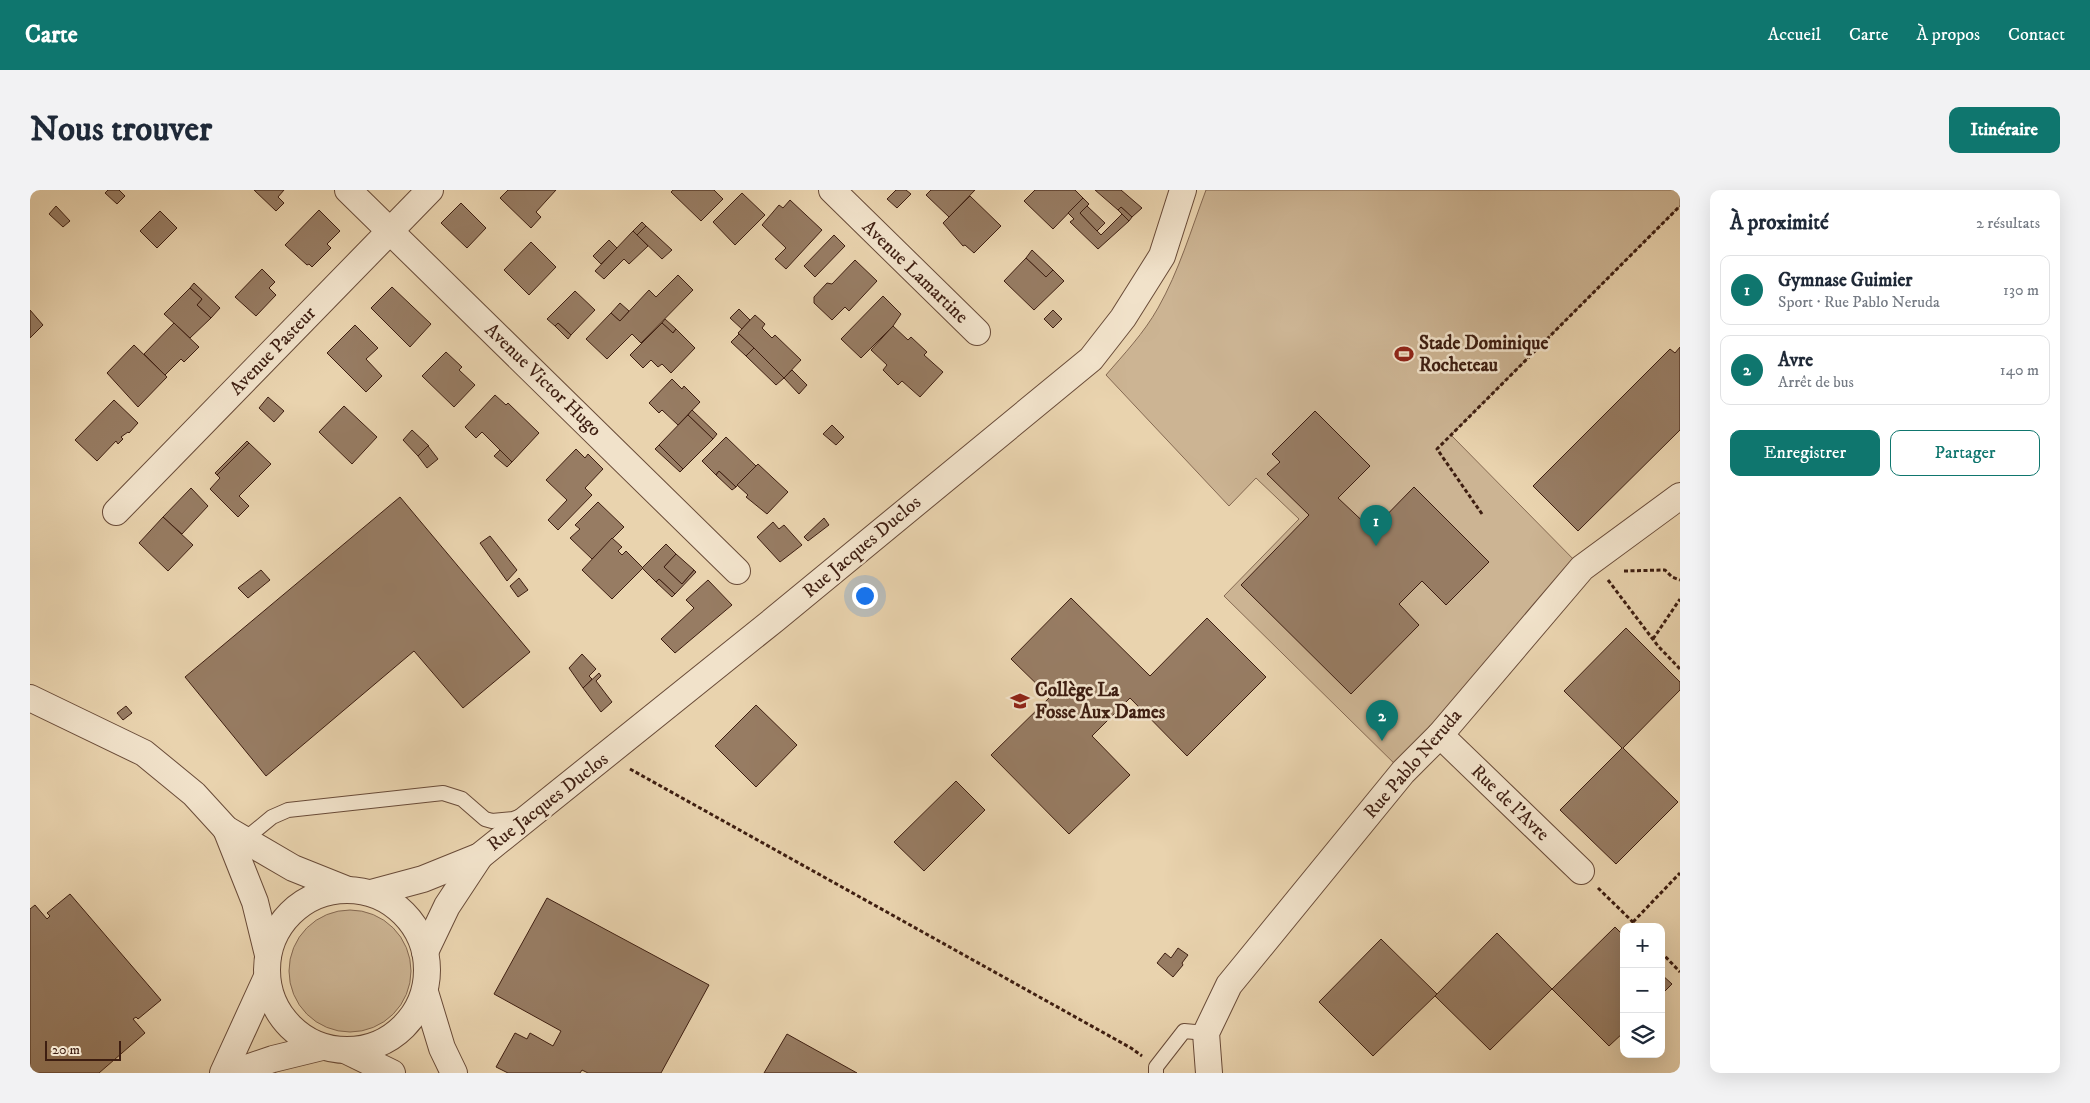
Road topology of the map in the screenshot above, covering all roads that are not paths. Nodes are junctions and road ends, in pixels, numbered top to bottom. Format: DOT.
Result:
graph roads {
  1 [pos="348,190"];
  2 [pos="430,190"];
  3 [pos="832,190"];
  4 [pos="1183,190"];
  5 [pos="390,231"];
  6 [pos="977,332"];
  7 [pos="1680,496"];
  8 [pos="116,512"];
  9 [pos="737,571"];
  10 [pos="30,698"];
  11 [pos="1440,735"];
  12 [pos="542,807"];
  13 [pos="235,834"];
  14 [pos="480,856"];
  15 [pos="1581,871"];
  16 [pos="360,891"];
  17 [pos="425,952"];
  18 [pos="267,967"];
  19 [pos="425,992"];
  20 [pos="1206,1033"];
  21 [pos="335,1049"];
  22 [pos="1156,1070"];
  23 [pos="223,1073"];
  24 [pos="232,1073"];
  25 [pos="392,1073"];
  26 [pos="454,1073"];
  27 [pos="1209,1073"];
  1 -- 5 [label="street, Avenue Victor Hugo"];
  2 -- 5 [label="street, Avenue Pasteur"];
  3 -- 6 [label="street, Avenue Lamartine"];
  4 -- 12 [label="street, Rue Jacques Duclos"];
  5 -- 8 [label="street, Avenue Pasteur"];
  5 -- 9 [label="street, Avenue Victor Hugo"];
  7 -- 11 [label="street, Rue Pablo Neruda"];
  10 -- 13 [label="street"];
  11 -- 15 [label="street, Rue de l'Avre"];
  11 -- 20 [label="street, Rue Pablo Neruda"];
  12 -- 13 [label="lane"];
  12 -- 14 [label="street, Rue Jacques Duclos"];
  13 -- 16 [label="street"];
  13 -- 18 [label="street"];
  14 -- 16 [label="street, Rue Jacques Duclos"];
  14 -- 17 [label="street, Rue Jacques Duclos"];
  16 -- 17 [label="street"];
  16 -- 18 [label="street, Rue Jacques Duclos"];
  17 -- 19 [label="street"];
  18 -- 21 [label="street"];
  18 -- 23 [label="street, Rue Jacques Duclos"];
  19 -- 21 [label="street"];
  19 -- 26 [label="street"];
  20 -- 22 [label="lane"];
  20 -- 27 [label="street, Rue Pablo Neruda"];
  21 -- 24 [label="street"];
  21 -- 25 [label="street"];
}
